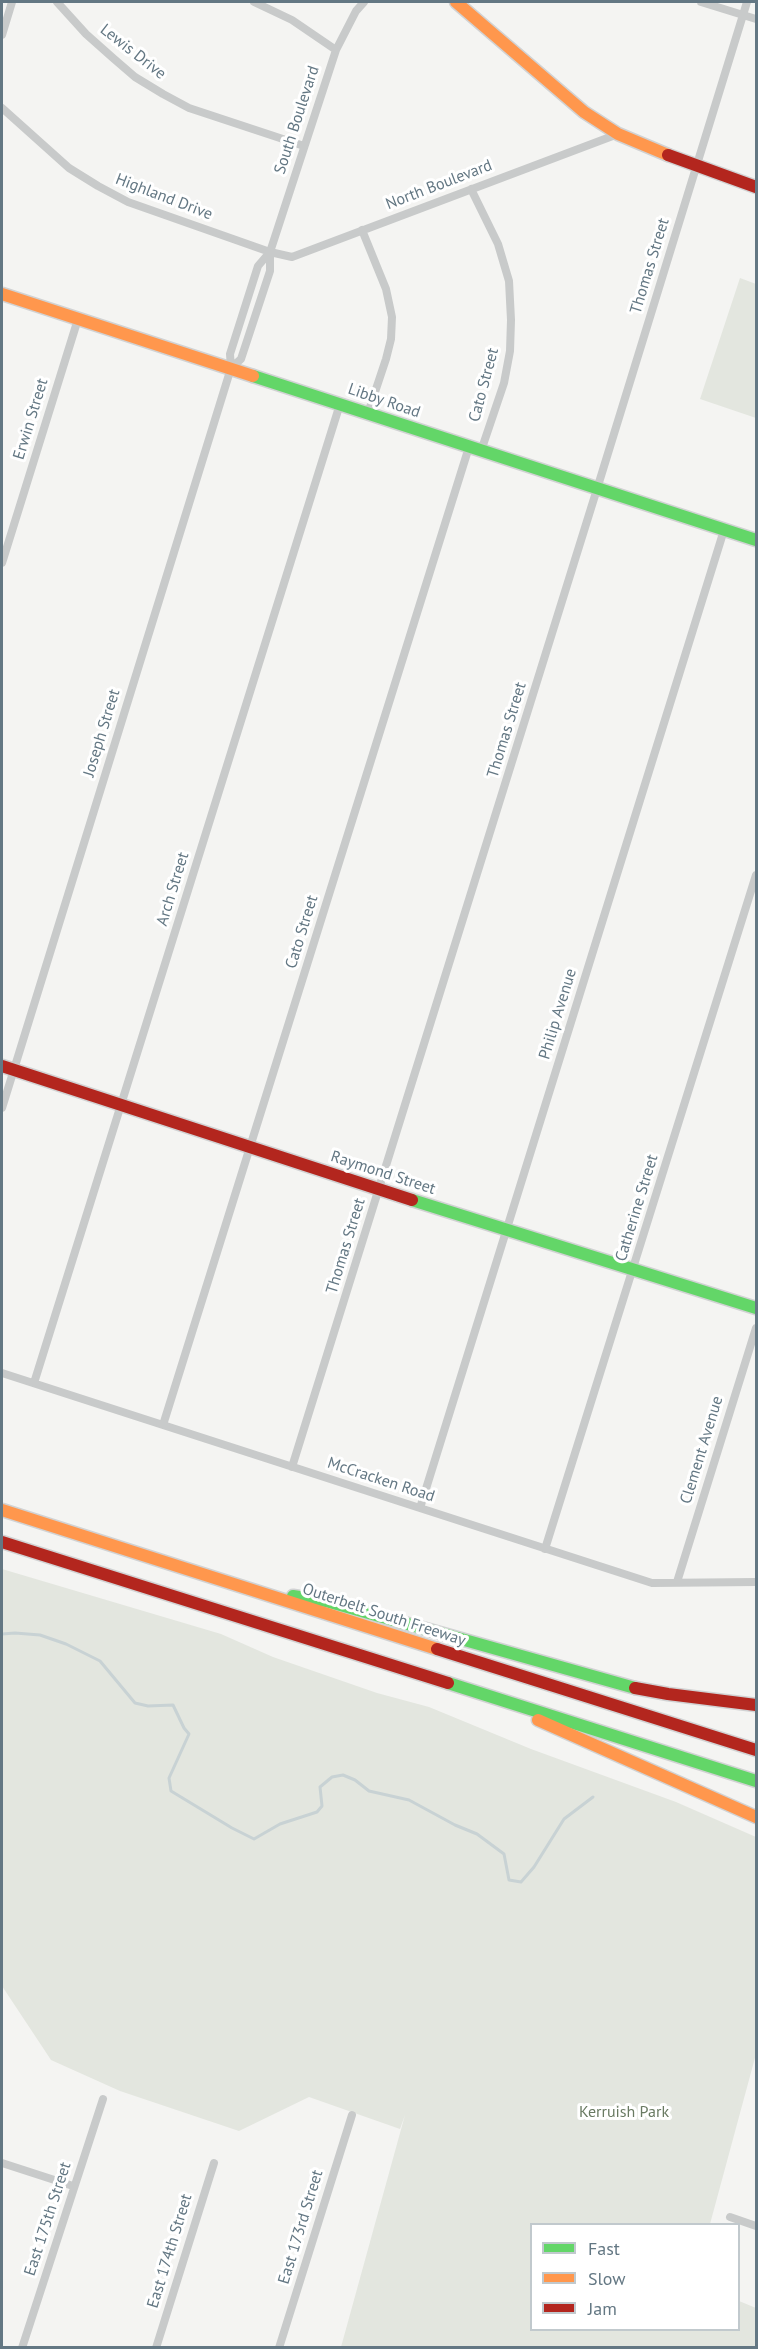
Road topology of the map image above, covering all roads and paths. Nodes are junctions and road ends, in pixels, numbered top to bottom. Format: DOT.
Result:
graph roads {
  1 [pos="12,2"];
  2 [pos="57,2"];
  3 [pos="254,2"];
  4 [pos="364,2"];
  5 [pos="456,2"];
  6 [pos="701,2"];
  7 [pos="747,2"];
  8 [pos="743,15"];
  9 [pos="756,20"];
  10 [pos="2,35"];
  11 [pos="336,50"];
  12 [pos="2,108"];
  13 [pos="618,134"];
  14 [pos="304,146"];
  15 [pos="696,167"];
  16 [pos="756,187"];
  17 [pos="471,189"];
  18 [pos="362,230"];
  19 [pos="270,252"];
  20 [pos="2,294"];
  21 [pos="78,319"];
  22 [pos="231,368"];
  23 [pos="340,404"];
  24 [pos="368,413"];
  25 [pos="468,447"];
  26 [pos="481,451"];
  27 [pos="597,489"];
  28 [pos="724,530"];
  29 [pos="756,540"];
  30 [pos="2,563"];
  31 [pos="756,875"];
  32 [pos="8,1068"];
  33 [pos="121,1106"];
  34 [pos="2,1108"];
  35 [pos="250,1147"];
  36 [pos="379,1189"];
  37 [pos="507,1230"];
  38 [pos="634,1269"];
  39 [pos="756,1308"];
  40 [pos="756,1328"];
  41 [pos="2,1373"];
  42 [pos="34,1383"];
  43 [pos="163,1425"];
  44 [pos="292,1467"];
  45 [pos="420,1508"];
  46 [pos="2,1510"];
  47 [pos="2,1542"];
  48 [pos="545,1549"];
  49 [pos="677,1582"];
  50 [pos="756,1582"];
  51 [pos="246,1588"];
  52 [pos="495,1698"];
  53 [pos="756,1705"];
  54 [pos="756,1750"];
  55 [pos="756,1781"];
  56 [pos="756,1817"];
  57 [pos="103,2099"];
  58 [pos="352,2115"];
  59 [pos="2,2163"];
  60 [pos="214,2163"];
  61 [pos="73,2186"];
  62 [pos="730,2217"];
  63 [pos="756,2226"];
  64 [pos="22,2348"];
  65 [pos="156,2348"];
  66 [pos="279,2348"];
  1 -- 10 [label="street"];
  2 -- 14 [label="street, Lewis Drive"];
  3 -- 11 [label="street"];
  4 -- 11 [label="street, South Boulevard"];
  5 -- 13 [label="main road"];
  6 -- 8 [label="street"];
  7 -- 8 [label="street, Thomas Street"];
  8 -- 9 [label="street"];
  8 -- 15 [label="street, Thomas Street"];
  11 -- 14 [label="street, South Boulevard"];
  12 -- 19 [label="street, Highland Drive"];
  13 -- 15 [label="main road"];
  13 -- 17 [label="street, North Boulevard"];
  14 -- 19 [label="street, South Boulevard"];
  15 -- 16 [label="main road"];
  15 -- 27 [label="street, Thomas Street"];
  17 -- 18 [label="street, North Boulevard"];
  17 -- 26 [label="street, Cato Street"];
  18 -- 19 [label="street, North Boulevard"];
  18 -- 24 [label="street"];
  19 -- 22 [label="street, South Boulevard"];
  20 -- 21 [label="main road, Libby Road"];
  21 -- 22 [label="main road, Libby Road"];
  21 -- 30 [label="street, Erwin Street"];
  22 -- 23 [label="main road, Libby Road"];
  22 -- 32 [label="street, Joseph Street"];
  23 -- 24 [label="main road, Libby Road"];
  23 -- 33 [label="street, Arch Street"];
  24 -- 25 [label="main road, Libby Road"];
  25 -- 26 [label="main road, Libby Road"];
  25 -- 35 [label="street, Cato Street"];
  26 -- 27 [label="main road, Libby Road"];
  27 -- 28 [label="main road, Libby Road"];
  27 -- 36 [label="street, Thomas Street"];
  28 -- 29 [label="main road, Libby Road"];
  28 -- 37 [label="street, Philip Avenue"];
  31 -- 38 [label="street, Catherine Street"];
  32 -- 33 [label="main road, Raymond Street"];
  32 -- 34 [label="street, Joseph Street"];
  33 -- 35 [label="main road, Raymond Street"];
  33 -- 42 [label="street, Arch Street"];
  35 -- 36 [label="main road, Raymond Street"];
  35 -- 43 [label="street, Cato Street"];
  36 -- 37 [label="main road, Raymond Street"];
  36 -- 44 [label="street, Thomas Street"];
  37 -- 38 [label="main road, Raymond Street"];
  37 -- 45 [label="street, Philip Avenue"];
  38 -- 39 [label="main road, Raymond Street"];
  38 -- 48 [label="street, Catherine Street"];
  40 -- 49 [label="street, Clement Avenue"];
  41 -- 42 [label="street, McCracken Road"];
  42 -- 43 [label="street, McCracken Road"];
  43 -- 44 [label="street, McCracken Road"];
  44 -- 45 [label="street, McCracken Road"];
  45 -- 48 [label="street, McCracken Road"];
  46 -- 51 [label="main road, Outerbelt South Freeway"];
  47 -- 52 [label="main road"];
  48 -- 49 [label="street, McCracken Road"];
  49 -- 50 [label="street, McCracken Road"];
  51 -- 53 [label="main road"];
  51 -- 54 [label="main road, Outerbelt South Freeway"];
  52 -- 55 [label="main road"];
  52 -- 56 [label="main road"];
  57 -- 61 [label="street, East 175th Street"];
  58 -- 66 [label="street, East 173rd Street"];
  59 -- 61 [label="street"];
  60 -- 65 [label="street, East 174th Street"];
  61 -- 64 [label="street, East 175th Street"];
  62 -- 63 [label="street"];
}
